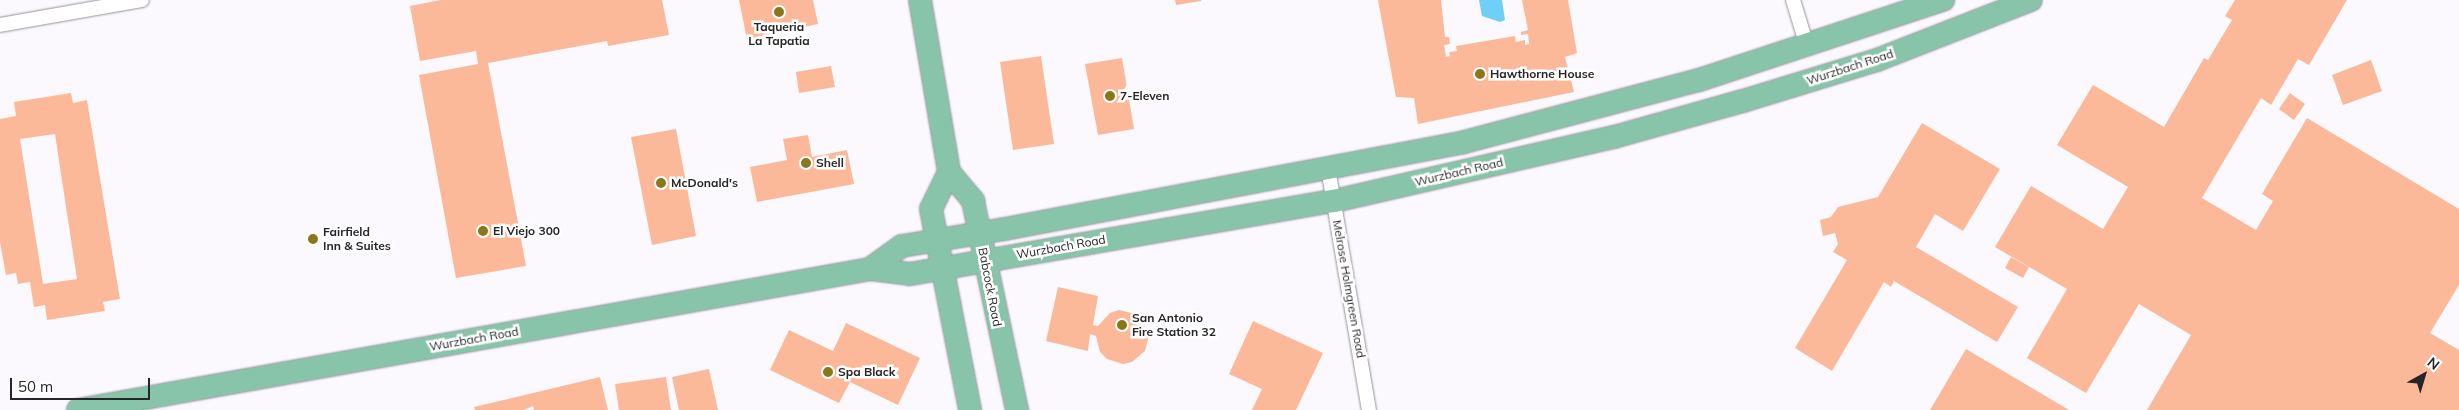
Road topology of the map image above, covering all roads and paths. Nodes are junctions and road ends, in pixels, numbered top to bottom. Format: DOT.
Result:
graph roads {
  1 [pos="142,0"];
  2 [pos="920,0"];
  3 [pos="1794,0"];
  4 [pos="1943,0"];
  5 [pos="2031,0"];
  6 [pos="0,25"];
  7 [pos="1807,46"];
  8 [pos="1328,168"];
  9 [pos="949,172"];
  10 [pos="1334,201"];
  11 [pos="979,233"];
  12 [pos="936,239"];
  13 [pos="984,260"];
  14 [pos="941,268"];
  15 [pos="870,269"];
  16 [pos="78,410"];
  17 [pos="970,410"];
  18 [pos="1016,410"];
  19 [pos="1370,410"];
  1 -- 6 [label="street"];
  2 -- 9 [label="main road"];
  3 -- 7 [label="street"];
  4 -- 7 [label="main road, Wurzbach Road"];
  5 -- 10 [label="main road, Wurzbach Road"];
  7 -- 8 [label="main road, Wurzbach Road"];
  8 -- 10 [label="street, Melrose Holmgreen Road"];
  8 -- 11 [label="main road, Wurzbach Road"];
  9 -- 11 [label="main road, Babcock Road"];
  9 -- 12 [label="main road"];
  10 -- 13 [label="main road, Wurzbach Road"];
  10 -- 19 [label="street, Melrose Holmgreen Road"];
  11 -- 12 [label="main road, Wurzbach Road"];
  11 -- 13 [label="main road, Babcock Road"];
  12 -- 14 [label="main road"];
  12 -- 15 [label="main road, Wurzbach Road"];
  13 -- 14 [label="main road, Wurzbach Road"];
  13 -- 18 [label="main road, Babcock Road"];
  14 -- 15 [label="main road, Wurzbach Road"];
  14 -- 17 [label="main road"];
  15 -- 16 [label="main road, Wurzbach Road"];
}
